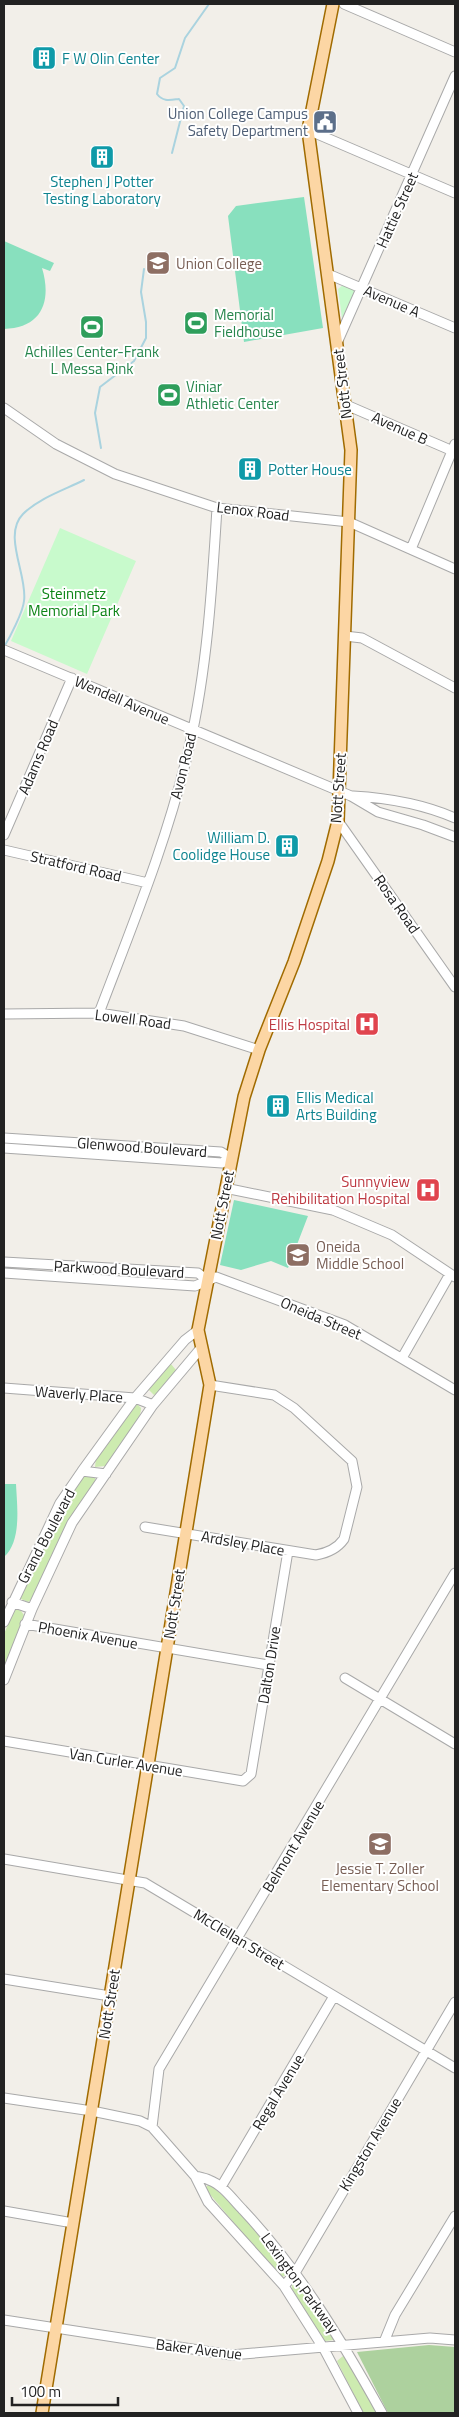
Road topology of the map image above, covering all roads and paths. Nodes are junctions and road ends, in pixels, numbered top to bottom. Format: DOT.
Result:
graph roads {
  1 [pos="333,4"];
  2 [pos="344,4"];
  3 [pos="455,52"];
  4 [pos="455,76"];
  5 [pos="308,130"];
  6 [pos="412,175"];
  7 [pos="455,193"];
  8 [pos="328,274"];
  9 [pos="362,288"];
  10 [pos="455,328"];
  11 [pos="338,343"];
  12 [pos="344,404"];
  13 [pos="4,408"];
  14 [pos="454,449"];
  15 [pos="217,508"];
  16 [pos="349,522"];
  17 [pos="411,549"];
  18 [pos="455,569"];
  19 [pos="345,636"];
  20 [pos="4,650"];
  21 [pos="72,678"];
  22 [pos="455,688"];
  23 [pos="192,729"];
  24 [pos="339,792"];
  25 [pos="352,796"];
  26 [pos="455,818"];
  27 [pos="338,821"];
  28 [pos="4,835"];
  29 [pos="455,836"];
  30 [pos="4,850"];
  31 [pos="148,883"];
  32 [pos="455,987"];
  33 [pos="99,1013"];
  34 [pos="4,1014"];
  35 [pos="259,1050"];
  36 [pos="4,1138"];
  37 [pos="4,1148"];
  38 [pos="231,1158"];
  39 [pos="225,1188"];
  40 [pos="4,1262"];
  41 [pos="4,1272"];
  42 [pos="452,1276"];
  43 [pos="207,1280"];
  44 [pos="198,1330"];
  45 [pos="201,1348"];
  46 [pos="172,1356"];
  47 [pos="402,1358"];
  48 [pos="187,1365"];
  49 [pos="210,1385"];
  50 [pos="4,1388"];
  51 [pos="455,1390"];
  52 [pos="135,1398"];
  53 [pos="154,1404"];
  54 [pos="82,1471"];
  55 [pos="106,1474"];
  56 [pos="145,1527"];
  57 [pos="186,1533"];
  58 [pos="288,1551"];
  59 [pos="455,1573"];
  60 [pos="12,1602"];
  61 [pos="32,1610"];
  62 [pos="4,1622"];
  63 [pos="26,1624"];
  64 [pos="166,1649"];
  65 [pos="268,1665"];
  66 [pos="344,1678"];
  67 [pos="4,1680"];
  68 [pos="381,1698"];
  69 [pos="4,1741"];
  70 [pos="455,1744"];
  71 [pos="148,1765"];
  72 [pos="248,1779"];
  73 [pos="4,1859"];
  74 [pos="129,1880"];
  75 [pos="238,1938"];
  76 [pos="4,1979"];
  77 [pos="110,1996"];
  78 [pos="334,1996"];
  79 [pos="455,2002"];
  80 [pos="426,2050"];
  81 [pos="455,2068"];
  82 [pos="4,2098"];
  83 [pos="92,2111"];
  84 [pos="152,2127"];
  85 [pos="194,2176"];
  86 [pos="221,2187"];
  87 [pos="4,2212"];
  88 [pos="455,2216"];
  89 [pos="72,2223"];
  90 [pos="295,2273"];
  91 [pos="284,2286"];
  92 [pos="4,2320"];
  93 [pos="56,2329"];
  94 [pos="455,2340"];
  95 [pos="384,2342"];
  96 [pos="346,2347"];
  97 [pos="324,2349"];
  98 [pos="42,2413"];
  99 [pos="358,2413"];
  100 [pos="382,2413"];
  1 -- 5 [label="main road, Nott Street"];
  2 -- 3 [label="street"];
  4 -- 6 [label="street, Hattie Street"];
  5 -- 6 [label="street"];
  5 -- 8 [label="main road, Nott Street"];
  6 -- 7 [label="street"];
  6 -- 9 [label="street, Hattie Street"];
  8 -- 9 [label="street, Avenue A"];
  8 -- 11 [label="main road, Nott Street"];
  9 -- 10 [label="street, Avenue A"];
  9 -- 11 [label="street, Hattie Street"];
  11 -- 12 [label="main road, Nott Street"];
  12 -- 14 [label="street, Avenue B"];
  12 -- 16 [label="main road, Nott Street"];
  13 -- 15 [label="street, Lenox Road"];
  14 -- 17 [label="street"];
  15 -- 16 [label="street, Lenox Road"];
  15 -- 23 [label="street, Avon Road"];
  16 -- 17 [label="street, Lenox Road"];
  16 -- 19 [label="main road, Nott Street"];
  17 -- 18 [label="street, Lenox Road"];
  19 -- 22 [label="street"];
  19 -- 24 [label="main road, Nott Street"];
  20 -- 21 [label="street, Wendell Avenue"];
  21 -- 23 [label="street, Wendell Avenue"];
  21 -- 28 [label="street, Adams Road"];
  23 -- 24 [label="street, Wendell Avenue"];
  23 -- 31 [label="street, Avon Road"];
  24 -- 25 [label="street, Wendell Avenue"];
  24 -- 27 [label="main road, Nott Street"];
  25 -- 26 [label="street, Wendell Avenue"];
  25 -- 29 [label="street, Wendell Avenue"];
  27 -- 32 [label="street, Rosa Road"];
  27 -- 35 [label="main road, Nott Street"];
  30 -- 31 [label="street, Stratford Road"];
  31 -- 33 [label="street, Avon Road"];
  33 -- 34 [label="street, Lowell Road"];
  33 -- 35 [label="street, Lowell Road"];
  35 -- 38 [label="main road, Nott Street"];
  36 -- 38 [label="street, Glenwood Boulevard"];
  37 -- 38 [label="street, Glenwood Boulevard"];
  38 -- 39 [label="main road, Nott Street"];
  39 -- 42 [label="street"];
  39 -- 43 [label="main road, Nott Street"];
  40 -- 43 [label="street, Parkwood Boulevard"];
  41 -- 43 [label="street, Parkwood Boulevard"];
  42 -- 47 [label="street"];
  43 -- 44 [label="main road, Nott Street"];
  43 -- 47 [label="street, Oneida Street"];
  44 -- 45 [label="main road, Nott Street"];
  44 -- 46 [label="street, Grand Boulevard"];
  45 -- 48 [label="street, Grand Boulevard"];
  45 -- 49 [label="main road, Nott Street"];
  46 -- 48 [label="street"];
  46 -- 52 [label="street, Grand Boulevard"];
  47 -- 51 [label="street, Oneida Street"];
  48 -- 53 [label="street, Grand Boulevard"];
  49 -- 57 [label="main road, Nott Street"];
  49 -- 58 [label="street, Ardsley Place"];
  50 -- 52 [label="street, Waverly Place"];
  52 -- 53 [label="street, Waverly Place"];
  52 -- 54 [label="street, Grand Boulevard"];
  53 -- 55 [label="street, Grand Boulevard"];
  54 -- 55 [label="street, Grand Boulevard"];
  54 -- 60 [label="street, Grand Boulevard"];
  55 -- 61 [label="street, Grand Boulevard"];
  56 -- 57 [label="street, Ardsley Place"];
  57 -- 58 [label="street, Ardsley Place"];
  57 -- 64 [label="main road, Nott Street"];
  58 -- 65 [label="street, Dalton Drive"];
  59 -- 68 [label="street, Belmont Avenue"];
  60 -- 61 [label="street, Grand Boulevard"];
  60 -- 62 [label="street, Grand Boulevard"];
  61 -- 63 [label="street, Grand Boulevard"];
  63 -- 64 [label="street, Phoenix Avenue"];
  63 -- 67 [label="street, Grand Boulevard"];
  64 -- 65 [label="street, Phoenix Avenue"];
  64 -- 71 [label="main road, Nott Street"];
  65 -- 72 [label="street, Dalton Drive"];
  66 -- 68 [label="street"];
  68 -- 70 [label="street"];
  68 -- 75 [label="street, Belmont Avenue"];
  69 -- 71 [label="street, Van Curler Avenue"];
  71 -- 72 [label="street, Van Curler Avenue"];
  71 -- 74 [label="main road, Nott Street"];
  73 -- 74 [label="street, McClellan Street"];
  74 -- 75 [label="street, McClellan Street"];
  74 -- 77 [label="main road, Nott Street"];
  75 -- 78 [label="street, McClellan Street"];
  75 -- 84 [label="street, Belmont Avenue"];
  76 -- 77 [label="street"];
  77 -- 83 [label="main road, Nott Street"];
  78 -- 80 [label="street, McClellan Street"];
  78 -- 86 [label="street, Regal Avenue"];
  79 -- 80 [label="street, Kingston Avenue"];
  80 -- 81 [label="street, McClellan Street"];
  80 -- 90 [label="street, Kingston Avenue"];
  82 -- 83 [label="street, Lexington Parkway"];
  83 -- 84 [label="street, Lexington Parkway"];
  83 -- 89 [label="main road, Nott Street"];
  84 -- 85 [label="street, Lexington Parkway"];
  85 -- 86 [label="street, Lexington Parkway"];
  85 -- 91 [label="street, Lexington Parkway"];
  86 -- 90 [label="street, Lexington Parkway"];
  87 -- 89 [label="street"];
  88 -- 95 [label="street"];
  89 -- 93 [label="main road, Nott Street"];
  90 -- 91 [label="street, Kingston Avenue"];
  90 -- 96 [label="street, Lexington Parkway"];
  91 -- 97 [label="street, Lexington Parkway"];
  92 -- 93 [label="street, Baker Avenue"];
  93 -- 97 [label="street, Baker Avenue"];
  93 -- 98 [label="main road, Nott Street"];
  94 -- 95 [label="street, Baker Avenue"];
  95 -- 96 [label="street, Baker Avenue"];
  96 -- 97 [label="street, Baker Avenue"];
  96 -- 100 [label="street, Lexington Parkway"];
  97 -- 99 [label="street, Lexington Parkway"];
}
